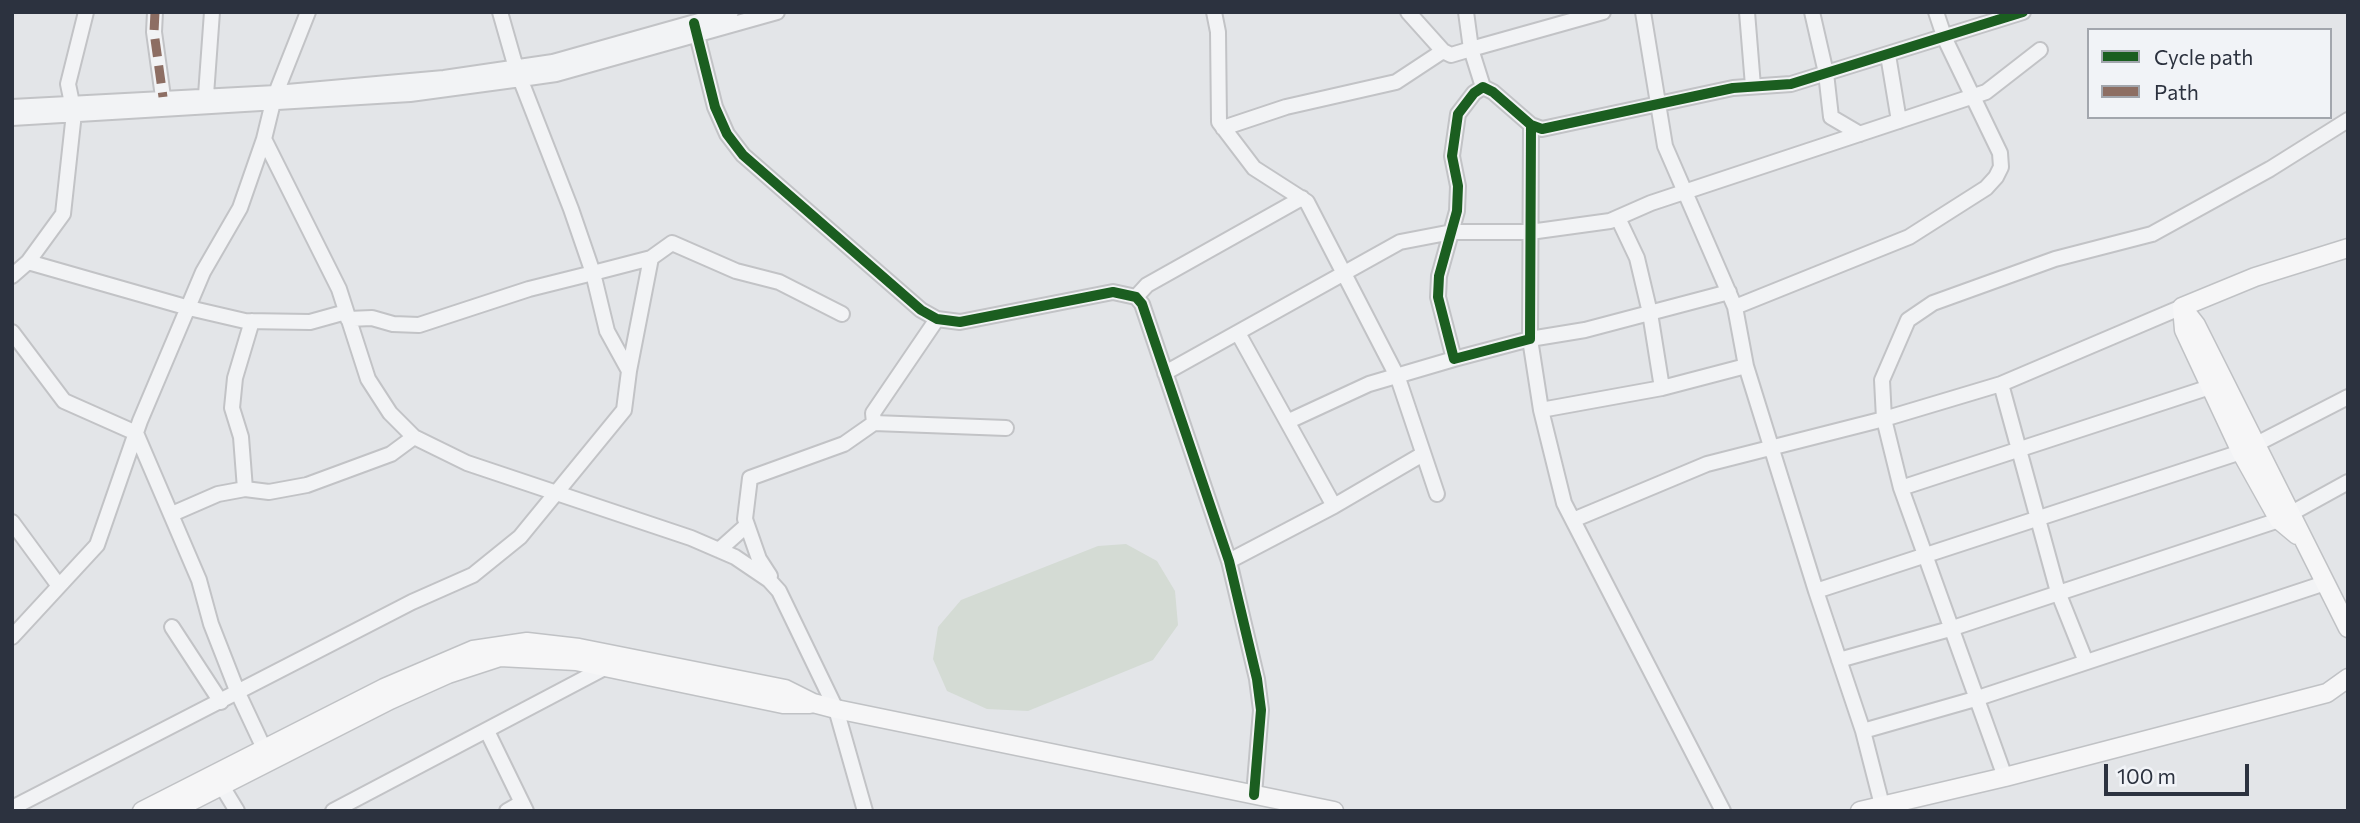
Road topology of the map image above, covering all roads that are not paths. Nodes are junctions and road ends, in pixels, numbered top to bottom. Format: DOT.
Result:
graph roads {
  1 [pos="86,12"];
  2 [pos="155,12"];
  3 [pos="212,12"];
  4 [pos="308,12"];
  5 [pos="500,12"];
  6 [pos="731,12"];
  7 [pos="777,12"];
  8 [pos="1214,12"];
  9 [pos="1408,12"];
  10 [pos="1466,12"];
  11 [pos="1603,12"];
  12 [pos="1643,12"];
  13 [pos="1747,12"];
  14 [pos="1812,12"];
  15 [pos="1936,12"];
  16 [pos="2023,12"];
  17 [pos="695,28"];
  18 [pos="1945,38"];
  19 [pos="1471,49"];
  20 [pos="2040,50"];
  21 [pos="1443,51"];
  22 [pos="1888,55"];
  23 [pos="518,73"];
  24 [pos="1826,73"];
  25 [pos="1753,86"];
  26 [pos="1483,87"];
  27 [pos="206,95"];
  28 [pos="1974,96"];
  29 [pos="163,97"];
  30 [pos="274,99"];
  31 [pos="1658,103"];
  32 [pos="12,107"];
  33 [pos="73,108"];
  34 [pos="12,118"];
  35 [pos="2348,120"];
  36 [pos="1899,121"];
  37 [pos="1531,125"];
  38 [pos="1223,128"];
  39 [pos="1860,134"];
  40 [pos="264,139"];
  41 [pos="1687,191"];
  42 [pos="1302,198"];
  43 [pos="1618,218"];
  44 [pos="1452,232"];
  45 [pos="1530,232"];
  46 [pos="2348,248"];
  47 [pos="651,258"];
  48 [pos="28,262"];
  49 [pos="593,273"];
  50 [pos="1344,273"];
  51 [pos="12,276"];
  52 [pos="1729,292"];
  53 [pos="1136,297"];
  54 [pos="1735,307"];
  55 [pos="2182,307"];
  56 [pos="189,308"];
  57 [pos="1650,313"];
  58 [pos="842,314"];
  59 [pos="347,315"];
  60 [pos="937,319"];
  61 [pos="252,321"];
  62 [pos="12,332"];
  63 [pos="1238,333"];
  64 [pos="1530,339"];
  65 [pos="1454,359"];
  66 [pos="1746,366"];
  67 [pos="629,371"];
  68 [pos="1165,373"];
  69 [pos="1398,378"];
  70 [pos="2001,384"];
  71 [pos="2210,387"];
  72 [pos="1662,388"];
  73 [pos="2348,397"];
  74 [pos="1541,410"];
  75 [pos="1884,419"];
  76 [pos="1289,421"];
  77 [pos="874,423"];
  78 [pos="1006,428"];
  79 [pos="136,433"];
  80 [pos="414,438"];
  81 [pos="1774,448"];
  82 [pos="2018,449"];
  83 [pos="2248,449"];
  84 [pos="1423,454"];
  85 [pos="2348,482"];
  86 [pos="1902,488"];
  87 [pos="245,489"];
  88 [pos="556,493"];
  89 [pos="1437,494"];
  90 [pos="1334,506"];
  91 [pos="172,514"];
  92 [pos="2285,516"];
  93 [pos="2038,517"];
  94 [pos="1573,520"];
  95 [pos="12,522"];
  96 [pos="747,524"];
  97 [pos="719,551"];
  98 [pos="1925,556"];
  99 [pos="1228,561"];
  100 [pos="2325,583"];
  101 [pos="59,586"];
  102 [pos="779,591"];
  103 [pos="1816,592"];
  104 [pos="2058,592"];
  105 [pos="172,627"];
  106 [pos="2348,628"];
  107 [pos="1951,629"];
  108 [pos="12,637"];
  109 [pos="1839,660"];
  110 [pos="610,661"];
  111 [pos="2086,662"];
  112 [pos="2348,678"];
  113 [pos="238,693"];
  114 [pos="1975,699"];
  115 [pos="221,702"];
  116 [pos="836,709"];
  117 [pos="487,731"];
  118 [pos="1863,731"];
  119 [pos="267,755"];
  120 [pos="2005,777"];
  121 [pos="218,780"];
  122 [pos="1265,801"];
  123 [pos="1882,805"];
  124 [pos="523,807"];
  125 [pos="12,808"];
  126 [pos="142,811"];
  127 [pos="172,811"];
  128 [pos="237,811"];
  129 [pos="333,811"];
  130 [pos="507,811"];
  131 [pos="865,811"];
  132 [pos="1334,811"];
  133 [pos="1723,811"];
  134 [pos="1860,811"];
  1 -- 33 [label="street"];
  2 -- 29 [label="street"];
  3 -- 27 [label="street"];
  4 -- 30 [label="street"];
  5 -- 23 [label="street"];
  6 -- 17 [label="street"];
  7 -- 17 [label="street"];
  8 -- 38 [label="street"];
  9 -- 21 [label="street"];
  10 -- 19 [label="street"];
  11 -- 19 [label="street"];
  12 -- 31 [label="street"];
  13 -- 25 [label="street"];
  14 -- 24 [label="street"];
  15 -- 18 [label="street"];
  16 -- 18 [label="street"];
  17 -- 23 [label="street"];
  17 -- 60 [label="street"];
  18 -- 22 [label="street"];
  18 -- 28 [label="street"];
  19 -- 21 [label="street"];
  19 -- 26 [label="street"];
  20 -- 28 [label="street"];
  21 -- 38 [label="street"];
  22 -- 24 [label="street"];
  22 -- 36 [label="street"];
  23 -- 30 [label="street"];
  23 -- 49 [label="street"];
  24 -- 25 [label="street"];
  24 -- 39 [label="street"];
  25 -- 31 [label="street"];
  26 -- 37 [label="street"];
  26 -- 44 [label="street"];
  27 -- 29 [label="street"];
  27 -- 30 [label="street"];
  28 -- 36 [label="street"];
  28 -- 54 [label="street"];
  29 -- 33 [label="street"];
  30 -- 33 [label="street"];
  30 -- 40 [label="street"];
  31 -- 37 [label="street"];
  31 -- 41 [label="street"];
  32 -- 33 [label="street"];
  33 -- 34 [label="street"];
  33 -- 48 [label="street"];
  35 -- 75 [label="street"];
  36 -- 39 [label="street"];
  37 -- 45 [label="street"];
  38 -- 42 [label="street"];
  39 -- 41 [label="street"];
  40 -- 56 [label="street"];
  40 -- 59 [label="street"];
  41 -- 43 [label="street"];
  41 -- 52 [label="street"];
  42 -- 50 [label="street"];
  42 -- 53 [label="street"];
  43 -- 45 [label="street"];
  43 -- 57 [label="street"];
  44 -- 45 [label="street"];
  44 -- 50 [label="street"];
  44 -- 65 [label="street"];
  45 -- 64 [label="street"];
  46 -- 55 [label="main road"];
  47 -- 49 [label="street"];
  47 -- 58 [label="street"];
  47 -- 67 [label="street"];
  48 -- 51 [label="street"];
  48 -- 56 [label="street"];
  49 -- 59 [label="street"];
  49 -- 67 [label="street"];
  50 -- 63 [label="street"];
  50 -- 69 [label="street"];
  52 -- 54 [label="street"];
  52 -- 57 [label="street"];
  53 -- 60 [label="street"];
  53 -- 68 [label="street"];
  54 -- 66 [label="street"];
  55 -- 70 [label="street"];
  55 -- 71 [label="main road"];
  55 -- 83 [label="main road"];
  56 -- 61 [label="street"];
  56 -- 79 [label="street"];
  57 -- 64 [label="street"];
  57 -- 72 [label="street"];
  59 -- 61 [label="street"];
  59 -- 80 [label="street"];
  60 -- 77 [label="street"];
  61 -- 87 [label="street"];
  62 -- 79 [label="street"];
  63 -- 68 [label="street"];
  63 -- 76 [label="street"];
  64 -- 65 [label="street"];
  64 -- 74 [label="street"];
  65 -- 69 [label="street"];
  66 -- 72 [label="street"];
  66 -- 81 [label="street"];
  67 -- 88 [label="street"];
  68 -- 99 [label="street"];
  69 -- 76 [label="street"];
  69 -- 84 [label="street"];
  70 -- 75 [label="street"];
  70 -- 82 [label="street"];
  71 -- 82 [label="street"];
  71 -- 83 [label="main road"];
  72 -- 74 [label="street"];
  73 -- 83 [label="street"];
  74 -- 94 [label="street"];
  75 -- 81 [label="street"];
  75 -- 86 [label="street"];
  76 -- 90 [label="street"];
  77 -- 78 [label="street"];
  77 -- 96 [label="street"];
  79 -- 91 [label="street"];
  79 -- 101 [label="street"];
  80 -- 87 [label="street"];
  80 -- 88 [label="street"];
  81 -- 94 [label="street"];
  81 -- 103 [label="street"];
  82 -- 86 [label="street"];
  82 -- 93 [label="street"];
  83 -- 92 [label="main road"];
  83 -- 93 [label="street"];
  84 -- 89 [label="street"];
  84 -- 90 [label="street"];
  85 -- 92 [label="street"];
  86 -- 98 [label="street"];
  87 -- 91 [label="street"];
  88 -- 97 [label="street"];
  88 -- 113 [label="street"];
  90 -- 99 [label="street"];
  91 -- 113 [label="street"];
  92 -- 100 [label="main road"];
  92 -- 104 [label="street"];
  93 -- 98 [label="street"];
  93 -- 104 [label="street"];
  94 -- 133 [label="street"];
  95 -- 101 [label="street"];
  96 -- 97 [label="street"];
  96 -- 102 [label="street"];
  97 -- 102 [label="street"];
  98 -- 103 [label="street"];
  98 -- 107 [label="street"];
  99 -- 122 [label="street"];
  100 -- 106 [label="main road"];
  100 -- 111 [label="street"];
  101 -- 108 [label="street"];
  102 -- 116 [label="street"];
  103 -- 109 [label="street"];
  104 -- 107 [label="street"];
  104 -- 111 [label="street"];
  105 -- 115 [label="street"];
  107 -- 109 [label="street"];
  107 -- 114 [label="street"];
  109 -- 118 [label="street"];
  110 -- 116 [label="main road"];
  110 -- 117 [label="street"];
  110 -- 119 [label="main road"];
  111 -- 114 [label="street"];
  112 -- 120 [label="main road"];
  113 -- 115 [label="street"];
  113 -- 119 [label="street"];
  114 -- 118 [label="street"];
  114 -- 120 [label="street"];
  115 -- 125 [label="street"];
  116 -- 122 [label="main road"];
  116 -- 131 [label="street"];
  117 -- 124 [label="street"];
  117 -- 129 [label="street"];
  118 -- 123 [label="street"];
  119 -- 121 [label="main road"];
  120 -- 123 [label="main road"];
  121 -- 126 [label="main road"];
  121 -- 127 [label="main road"];
  121 -- 128 [label="street"];
  122 -- 132 [label="main road"];
  123 -- 134 [label="main road"];
  124 -- 130 [label="street"];
}
